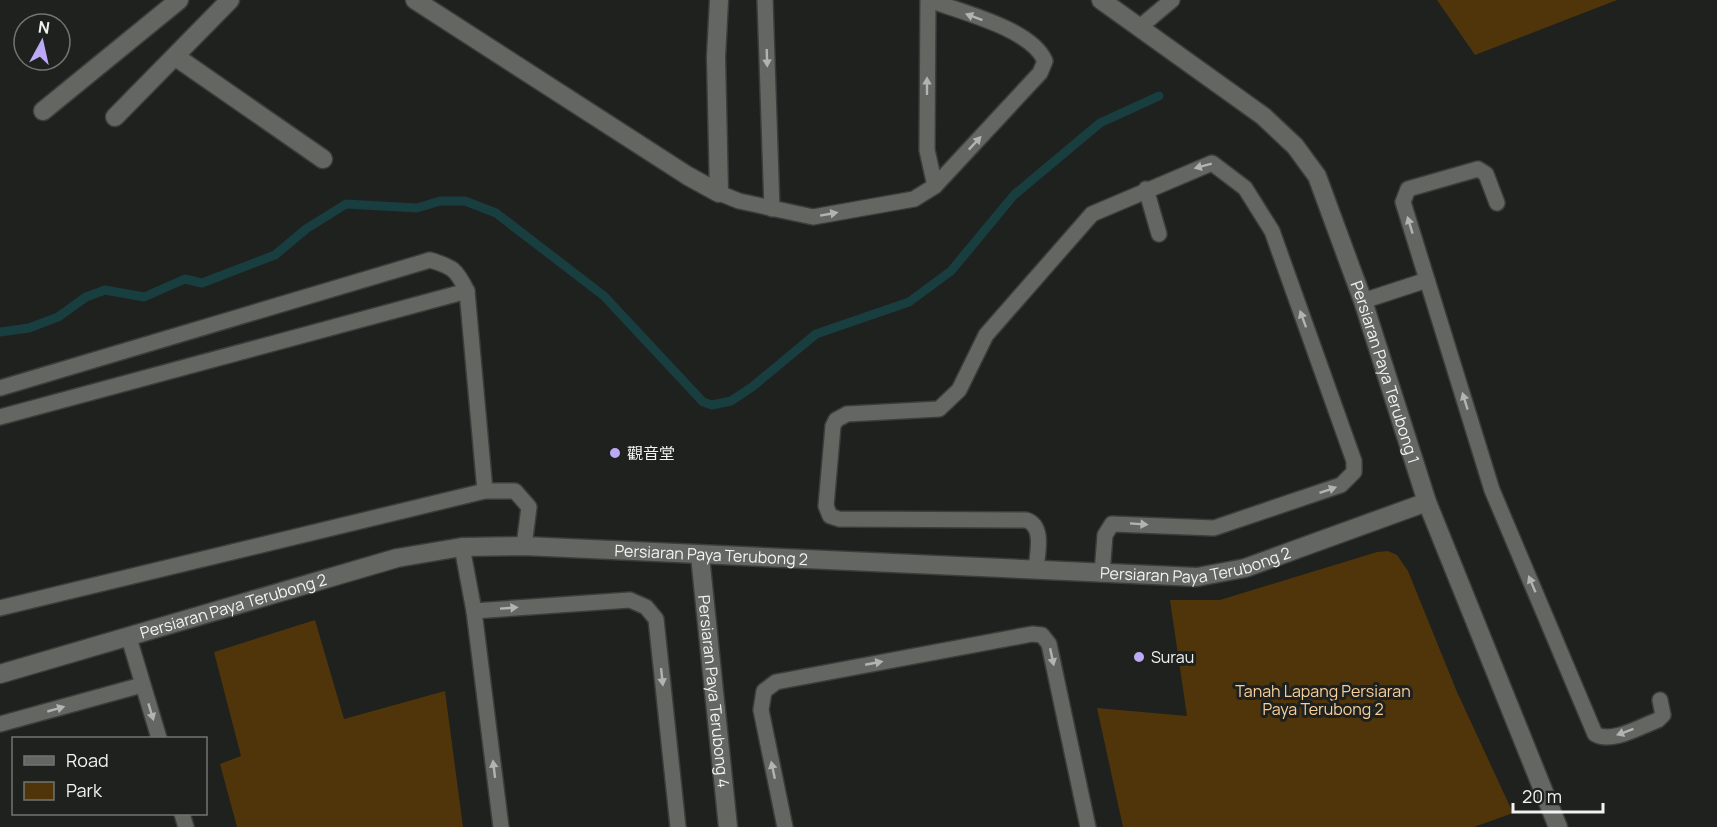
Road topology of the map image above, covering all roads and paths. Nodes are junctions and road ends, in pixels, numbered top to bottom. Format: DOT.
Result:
graph roads {
  1 [pos="179,0"];
  2 [pos="230,0"];
  3 [pos="415,0"];
  4 [pos="719,0"];
  5 [pos="765,0"];
  6 [pos="928,0"];
  7 [pos="1101,0"];
  8 [pos="1172,0"];
  9 [pos="1141,26"];
  10 [pos="176,57"];
  11 [pos="43,111"];
  12 [pos="115,117"];
  13 [pos="323,159"];
  14 [pos="935,186"];
  15 [pos="1146,189"];
  16 [pos="719,193"];
  17 [pos="1497,203"];
  18 [pos="772,209"];
  19 [pos="1159,234"];
  20 [pos="1427,280"];
  21 [pos="467,291"];
  22 [pos="1363,301"];
  23 [pos="0,388"];
  24 [pos="0,417"];
  25 [pos="485,491"];
  26 [pos="1427,502"];
  27 [pos="524,546"];
  28 [pos="462,547"];
  29 [pos="700,556"];
  30 [pos="1036,570"];
  31 [pos="1102,574"];
  32 [pos="0,608"];
  33 [pos="474,611"];
  34 [pos="129,638"];
  35 [pos="0,674"];
  36 [pos="142,685"];
  37 [pos="1660,700"];
  38 [pos="0,724"];
  39 [pos="159,737"];
  40 [pos="501,827"];
  41 [pos="678,827"];
  42 [pos="728,827"];
  43 [pos="785,827"];
  44 [pos="1088,827"];
  45 [pos="1558,827"];
  1 -- 11 [label="street"];
  2 -- 10 [label="street"];
  3 -- 16 [label="street"];
  4 -- 16 [label="street"];
  5 -- 18 [label="lane, one-way"];
  14 -- 6 [label="lane, one-way"];
  14 -- 6 [label="lane, one-way"];
  7 -- 9 [label="street, Persiaran Paya Terubong 1"];
  8 -- 9 [label="lane"];
  9 -- 22 [label="street, Persiaran Paya Terubong 1"];
  10 -- 12 [label="street"];
  10 -- 13 [label="street"];
  18 -- 14 [label="lane, one-way"];
  15 -- 19 [label="lane"];
  15 -- 30 [label="lane"];
  31 -- 15 [label="lane, one-way"];
  16 -- 18 [label="lane"];
  20 -- 17 [label="lane, one-way"];
  20 -- 22 [label="lane"];
  37 -- 20 [label="lane, one-way"];
  21 -- 23 [label="lane"];
  21 -- 24 [label="lane"];
  21 -- 25 [label="lane"];
  22 -- 26 [label="street, Persiaran Paya Terubong 1"];
  25 -- 27 [label="lane"];
  25 -- 32 [label="lane"];
  26 -- 31 [label="street, Persiaran Paya Terubong 2"];
  26 -- 45 [label="street, Persiaran Paya Terubong 1"];
  27 -- 28 [label="street, Persiaran Paya Terubong 2"];
  27 -- 29 [label="street, Persiaran Paya Terubong 2"];
  28 -- 33 [label="lane"];
  28 -- 34 [label="street, Persiaran Paya Terubong 2"];
  29 -- 30 [label="street, Persiaran Paya Terubong 2"];
  29 -- 42 [label="street, Persiaran Paya Terubong 4"];
  30 -- 31 [label="street, Persiaran Paya Terubong 2"];
  40 -- 33 [label="lane, one-way"];
  33 -- 41 [label="lane, one-way"];
  34 -- 35 [label="street, Persiaran Paya Terubong 2"];
  34 -- 36 [label="lane"];
  38 -- 36 [label="lane, one-way"];
  36 -- 39 [label="lane, one-way"];
  43 -- 44 [label="lane, one-way"];
}
